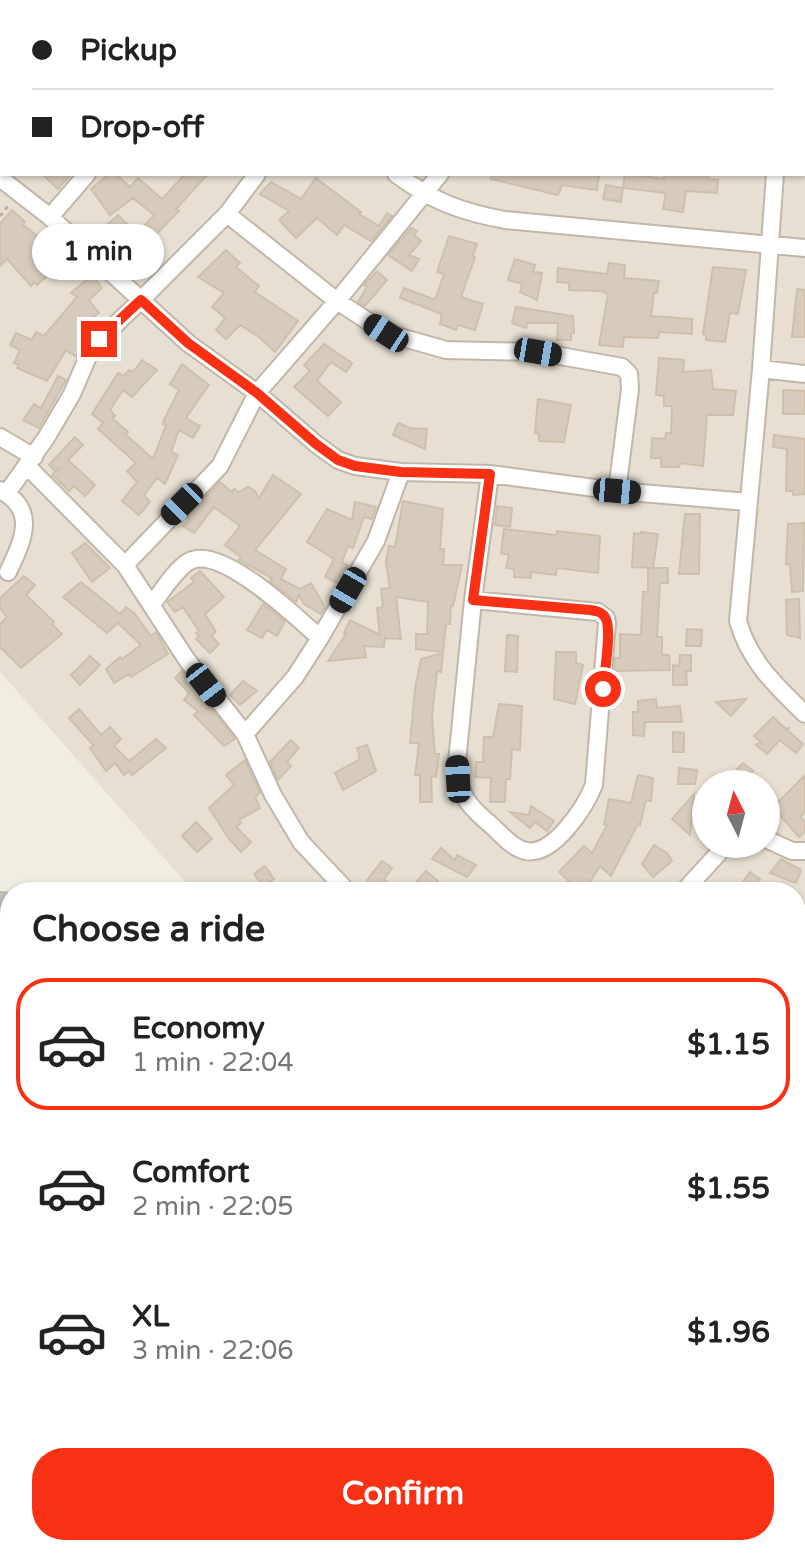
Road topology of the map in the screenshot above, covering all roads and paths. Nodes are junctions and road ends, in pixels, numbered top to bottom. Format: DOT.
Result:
graph roads {
  1 [pos="85,176"];
  2 [pos="256,176"];
  3 [pos="399,176"];
  4 [pos="439,176"];
  5 [pos="775,176"];
  6 [pos="0,178"];
  7 [pos="425,195"];
  8 [pos="227,214"];
  9 [pos="50,217"];
  10 [pos="771,246"];
  11 [pos="805,248"];
  12 [pos="141,300"];
  13 [pos="337,301"];
  14 [pos="761,369"];
  15 [pos="805,374"];
  16 [pos="257,393"];
  17 [pos="0,437"];
  18 [pos="31,462"];
  19 [pos="401,472"];
  20 [pos="490,474"];
  21 [pos="617,491"];
  22 [pos="3,492"];
  23 [pos="748,502"];
  24 [pos="125,565"];
  25 [pos="8,572"];
  26 [pos="473,600"];
  27 [pos="151,605"];
  28 [pos="320,638"];
  29 [pos="805,714"];
  30 [pos="245,734"];
  31 [pos="780,845"];
  32 [pos="805,851"];
  33 [pos="714,858"];
  34 [pos="338,882"];
  35 [pos="692,882"];
  1 -- 9 [label="street"];
  2 -- 8 [label="street"];
  3 -- 7 [label="street"];
  4 -- 7 [label="street"];
  5 -- 10 [label="street"];
  6 -- 9 [label="street"];
  7 -- 10 [label="street"];
  7 -- 13 [label="street"];
  8 -- 12 [label="street"];
  8 -- 13 [label="street"];
  9 -- 12 [label="street"];
  10 -- 11 [label="street"];
  10 -- 14 [label="street"];
  12 -- 16 [label="street"];
  12 -- 18 [label="street"];
  13 -- 16 [label="street"];
  13 -- 21 [label="street"];
  14 -- 15 [label="street"];
  14 -- 23 [label="street"];
  16 -- 19 [label="street"];
  16 -- 24 [label="street"];
  17 -- 18 [label="street"];
  18 -- 22 [label="street"];
  18 -- 24 [label="street"];
  19 -- 20 [label="street"];
  19 -- 28 [label="street"];
  20 -- 21 [label="street"];
  20 -- 26 [label="street"];
  21 -- 23 [label="street"];
  22 -- 25 [label="street"];
  23 -- 29 [label="street"];
  24 -- 27 [label="street"];
  26 -- 26 [label="street"];
  27 -- 28 [label="street"];
  27 -- 30 [label="street"];
  28 -- 30 [label="street"];
  30 -- 34 [label="street"];
  31 -- 32 [label="street"];
  33 -- 35 [label="street"];
}
